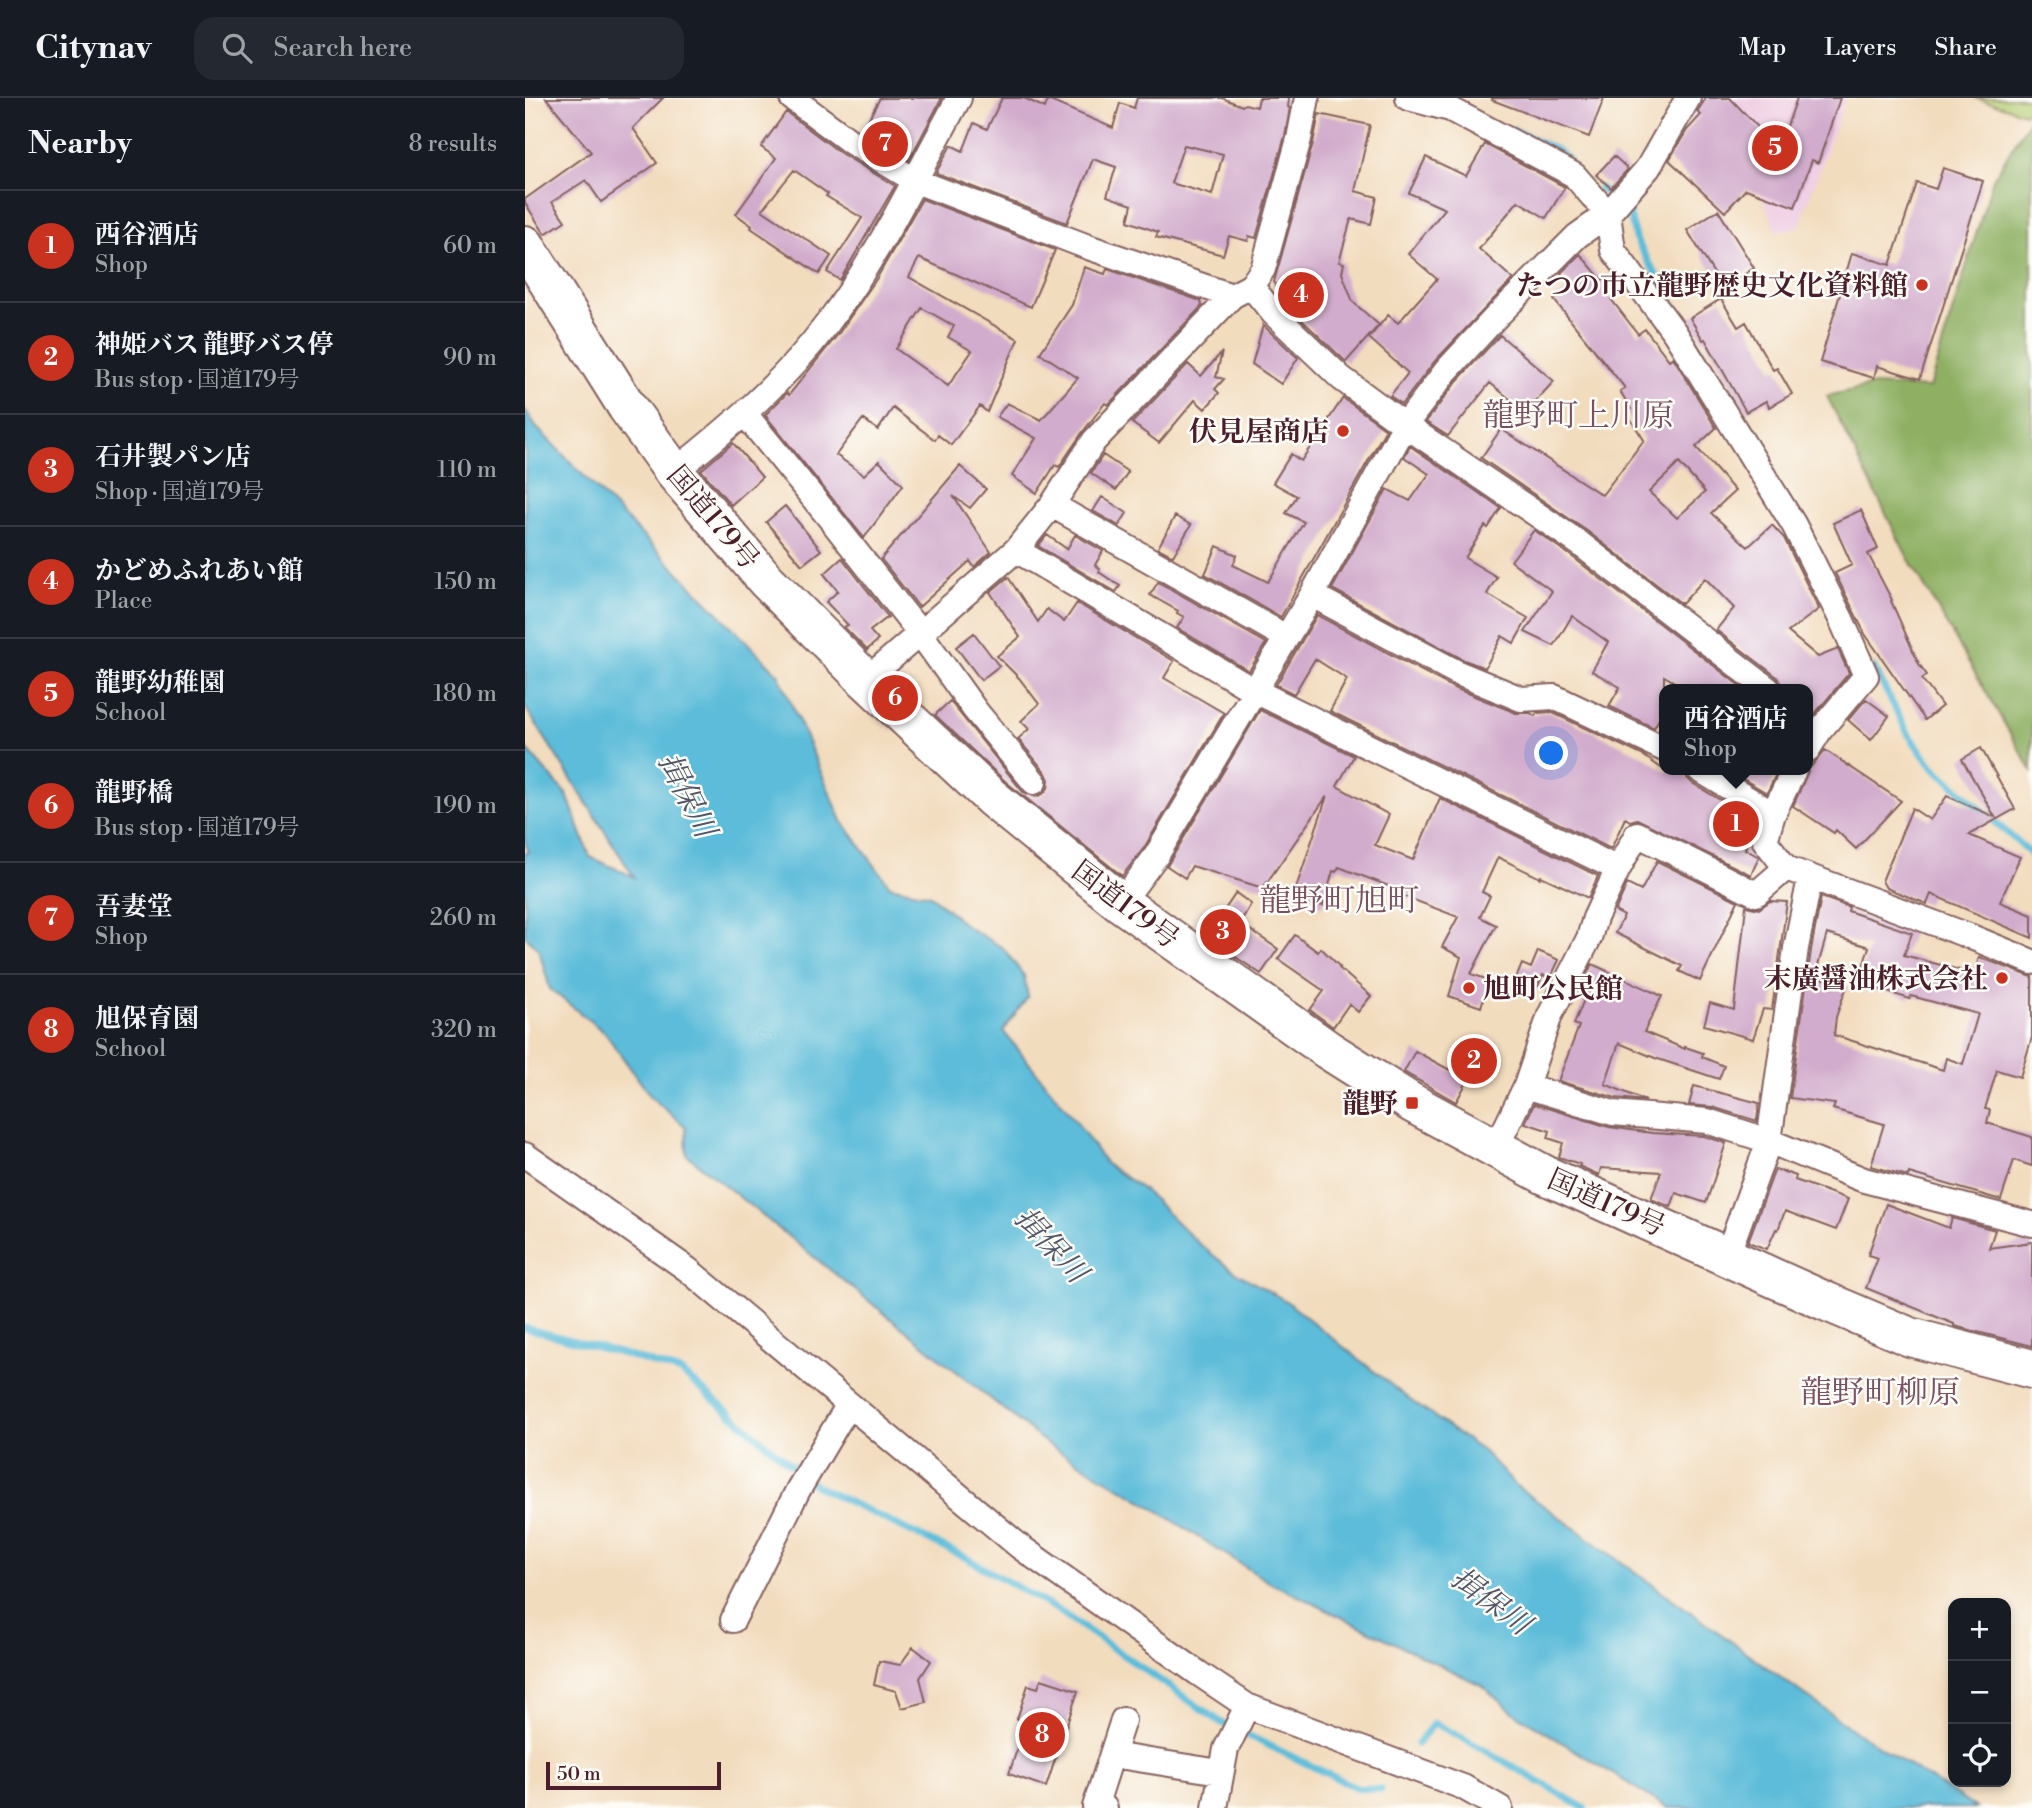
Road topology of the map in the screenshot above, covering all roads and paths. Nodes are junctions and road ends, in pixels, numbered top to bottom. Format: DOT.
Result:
graph roads {
  1 [pos="792,98"];
  2 [pos="959,98"];
  3 [pos="1307,98"];
  4 [pos="1408,98"];
  5 [pos="1688,98"];
  6 [pos="916,181"];
  7 [pos="1608,214"];
  8 [pos="525,245"];
  9 [pos="1241,291"];
  10 [pos="745,414"];
  11 [pos="1405,425"];
  12 [pos="674,472"];
  13 [pos="1052,505"];
  14 [pos="1016,550"];
  15 [pos="1312,595"];
  16 [pos="920,633"];
  17 [pos="1286,637"];
  18 [pos="866,680"];
  19 [pos="1762,684"];
  20 [pos="1253,690"];
  21 [pos="1813,732"];
  22 [pos="1659,747"];
  23 [pos="1708,775"];
  24 [pos="1792,775"];
  25 [pos="1034,782"];
  26 [pos="1773,814"];
  27 [pos="1786,868"];
  28 [pos="1618,869"];
  29 [pos="1810,878"];
  30 [pos="1121,903"];
  31 [pos="2032,962"];
  32 [pos="1526,1086"];
  33 [pos="1769,1141"];
  34 [pos="1496,1148"];
  35 [pos="525,1155"];
  36 [pos="2032,1224"];
  37 [pos="1727,1256"];
  38 [pos="2032,1369"];
  39 [pos="849,1404"];
  40 [pos="733,1620"];
  41 [pos="1247,1706"];
  42 [pos="1123,1720"];
  43 [pos="1112,1755"];
  44 [pos="1223,1761"];
  45 [pos="1105,1808"];
  46 [pos="1215,1808"];
  47 [pos="1500,1808"];
  1 -- 6 [label="street"];
  2 -- 6 [label="street"];
  3 -- 9 [label="street"];
  4 -- 7 [label="street"];
  5 -- 7 [label="street"];
  6 -- 9 [label="street"];
  6 -- 10 [label="street"];
  7 -- 11 [label="street"];
  7 -- 21 [label="street"];
  8 -- 12 [label="highway, 国道179号"];
  9 -- 11 [label="street"];
  9 -- 13 [label="street"];
  10 -- 12 [label="street"];
  10 -- 16 [label="street"];
  11 -- 15 [label="street"];
  11 -- 19 [label="street"];
  12 -- 18 [label="highway, 国道179号"];
  13 -- 14 [label="street"];
  13 -- 17 [label="street"];
  14 -- 16 [label="street"];
  14 -- 20 [label="street"];
  15 -- 17 [label="street"];
  15 -- 22 [label="street"];
  16 -- 18 [label="street"];
  16 -- 25 [label="street"];
  17 -- 20 [label="street"];
  18 -- 30 [label="highway, 国道179号"];
  20 -- 28 [label="street"];
  20 -- 30 [label="street"];
  23 -- 26 [label="street"];
  24 -- 26 [label="street"];
  26 -- 27 [label="street"];
  27 -- 28 [label="street"];
  27 -- 29 [label="street"];
  28 -- 32 [label="street"];
  29 -- 31 [label="street"];
  29 -- 33 [label="street"];
  30 -- 34 [label="highway, 国道179号"];
  32 -- 33 [label="street"];
  32 -- 34 [label="street"];
  33 -- 36 [label="street"];
  33 -- 37 [label="street"];
  34 -- 37 [label="highway, 国道179号"];
  35 -- 39 [label="street"];
  37 -- 38 [label="highway, 国道179号"];
  39 -- 40 [label="street"];
  39 -- 41 [label="street"];
  41 -- 44 [label="street"];
  41 -- 47 [label="street"];
  42 -- 43 [label="street"];
  43 -- 44 [label="street"];
  43 -- 45 [label="street"];
  44 -- 46 [label="street"];
}
